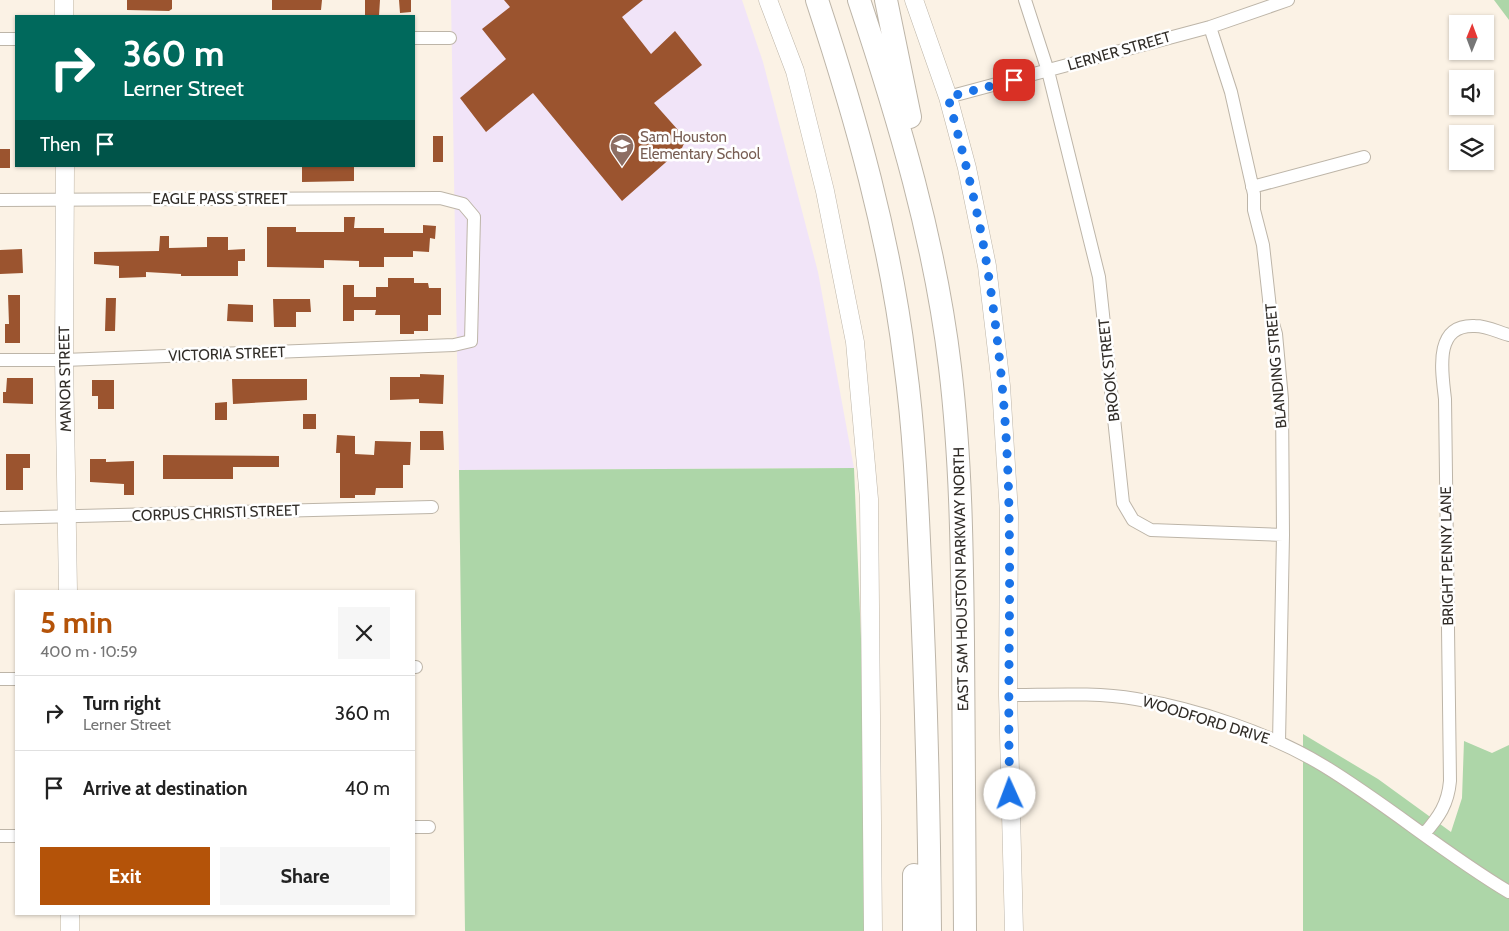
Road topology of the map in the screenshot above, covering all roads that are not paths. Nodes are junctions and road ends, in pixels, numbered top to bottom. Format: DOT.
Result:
graph roads {
  1 [pos="64,0"];
  2 [pos="768,0"];
  3 [pos="817,0"];
  4 [pos="859,0"];
  5 [pos="886,0"];
  6 [pos="914,0"];
  7 [pos="1025,0"];
  8 [pos="1288,0"];
  9 [pos="64,15"];
  10 [pos="1210,27"];
  11 [pos="415,38"];
  12 [pos="450,38"];
  13 [pos="0,39"];
  14 [pos="15,39"];
  15 [pos="1048,71"];
  16 [pos="948,97"];
  17 [pos="1364,157"];
  18 [pos="65,167"];
  19 [pos="1252,187"];
  20 [pos="0,200"];
  21 [pos="65,200"];
  22 [pos="934,269"];
  23 [pos="1509,336"];
  24 [pos="454,345"];
  25 [pos="0,360"];
  26 [pos="64,360"];
  27 [pos="916,479"];
  28 [pos="432,507"];
  29 [pos="68,517"];
  30 [pos="0,518"];
  31 [pos="1283,535"];
  32 [pos="68,590"];
  33 [pos="0,679"];
  34 [pos="15,679"];
  35 [pos="1008,695"];
  36 [pos="1279,742"];
  37 [pos="415,827"];
  38 [pos="428,827"];
  39 [pos="1424,834"];
  40 [pos="0,836"];
  41 [pos="15,836"];
  42 [pos="1509,892"];
  43 [pos="70,915"];
  44 [pos="70,931"];
  45 [pos="873,931"];
  46 [pos="914,931"];
  47 [pos="930,931"];
  48 [pos="965,931"];
  49 [pos="1014,931"];
  1 -- 9 [label="main road"];
  2 -- 45 [label="main road"];
  3 -- 27 [label="highway"];
  4 -- 22 [label="highway, EAST SAM HOUSTON PARKWAY NORTH"];
  5 -- 22 [label="highway"];
  6 -- 16 [label="main road"];
  7 -- 15 [label="street, BROOK STREET"];
  8 -- 10 [label="street, LERNER STREET"];
  10 -- 15 [label="street, LERNER STREET"];
  10 -- 19 [label="street, BLANDING STREET"];
  11 -- 12 [label="street"];
  13 -- 14 [label="street"];
  15 -- 16 [label="street, LERNER STREET"];
  15 -- 31 [label="street, BROOK STREET"];
  16 -- 35 [label="main road"];
  17 -- 19 [label="street"];
  18 -- 21 [label="main road, MANOR STREET"];
  19 -- 31 [label="street, BLANDING STREET"];
  20 -- 21 [label="street, EAGLE PASS STREET"];
  21 -- 24 [label="street, EAGLE PASS STREET"];
  21 -- 26 [label="main road, MANOR STREET"];
  22 -- 48 [label="highway, EAST SAM HOUSTON PARKWAY NORTH"];
  23 -- 39 [label="street, BRIGHT PENNY LANE"];
  24 -- 26 [label="street, VICTORIA STREET"];
  25 -- 26 [label="street, VICTORIA STREET"];
  26 -- 29 [label="main road, MANOR STREET"];
  27 -- 46 [label="highway"];
  27 -- 47 [label="highway"];
  28 -- 29 [label="street, CORPUS CHRISTI STREET"];
  29 -- 30 [label="street, CORPUS CHRISTI STREET"];
  29 -- 32 [label="main road, MANOR STREET"];
  31 -- 36 [label="street, BLANDING STREET"];
  33 -- 34 [label="street"];
  35 -- 36 [label="street, WOODFORD DRIVE"];
  35 -- 49 [label="main road"];
  36 -- 39 [label="street, WOODFORD DRIVE"];
  37 -- 38 [label="street"];
  39 -- 42 [label="street, WOODFORD DRIVE"];
  40 -- 41 [label="street"];
  43 -- 44 [label="main road"];
}
